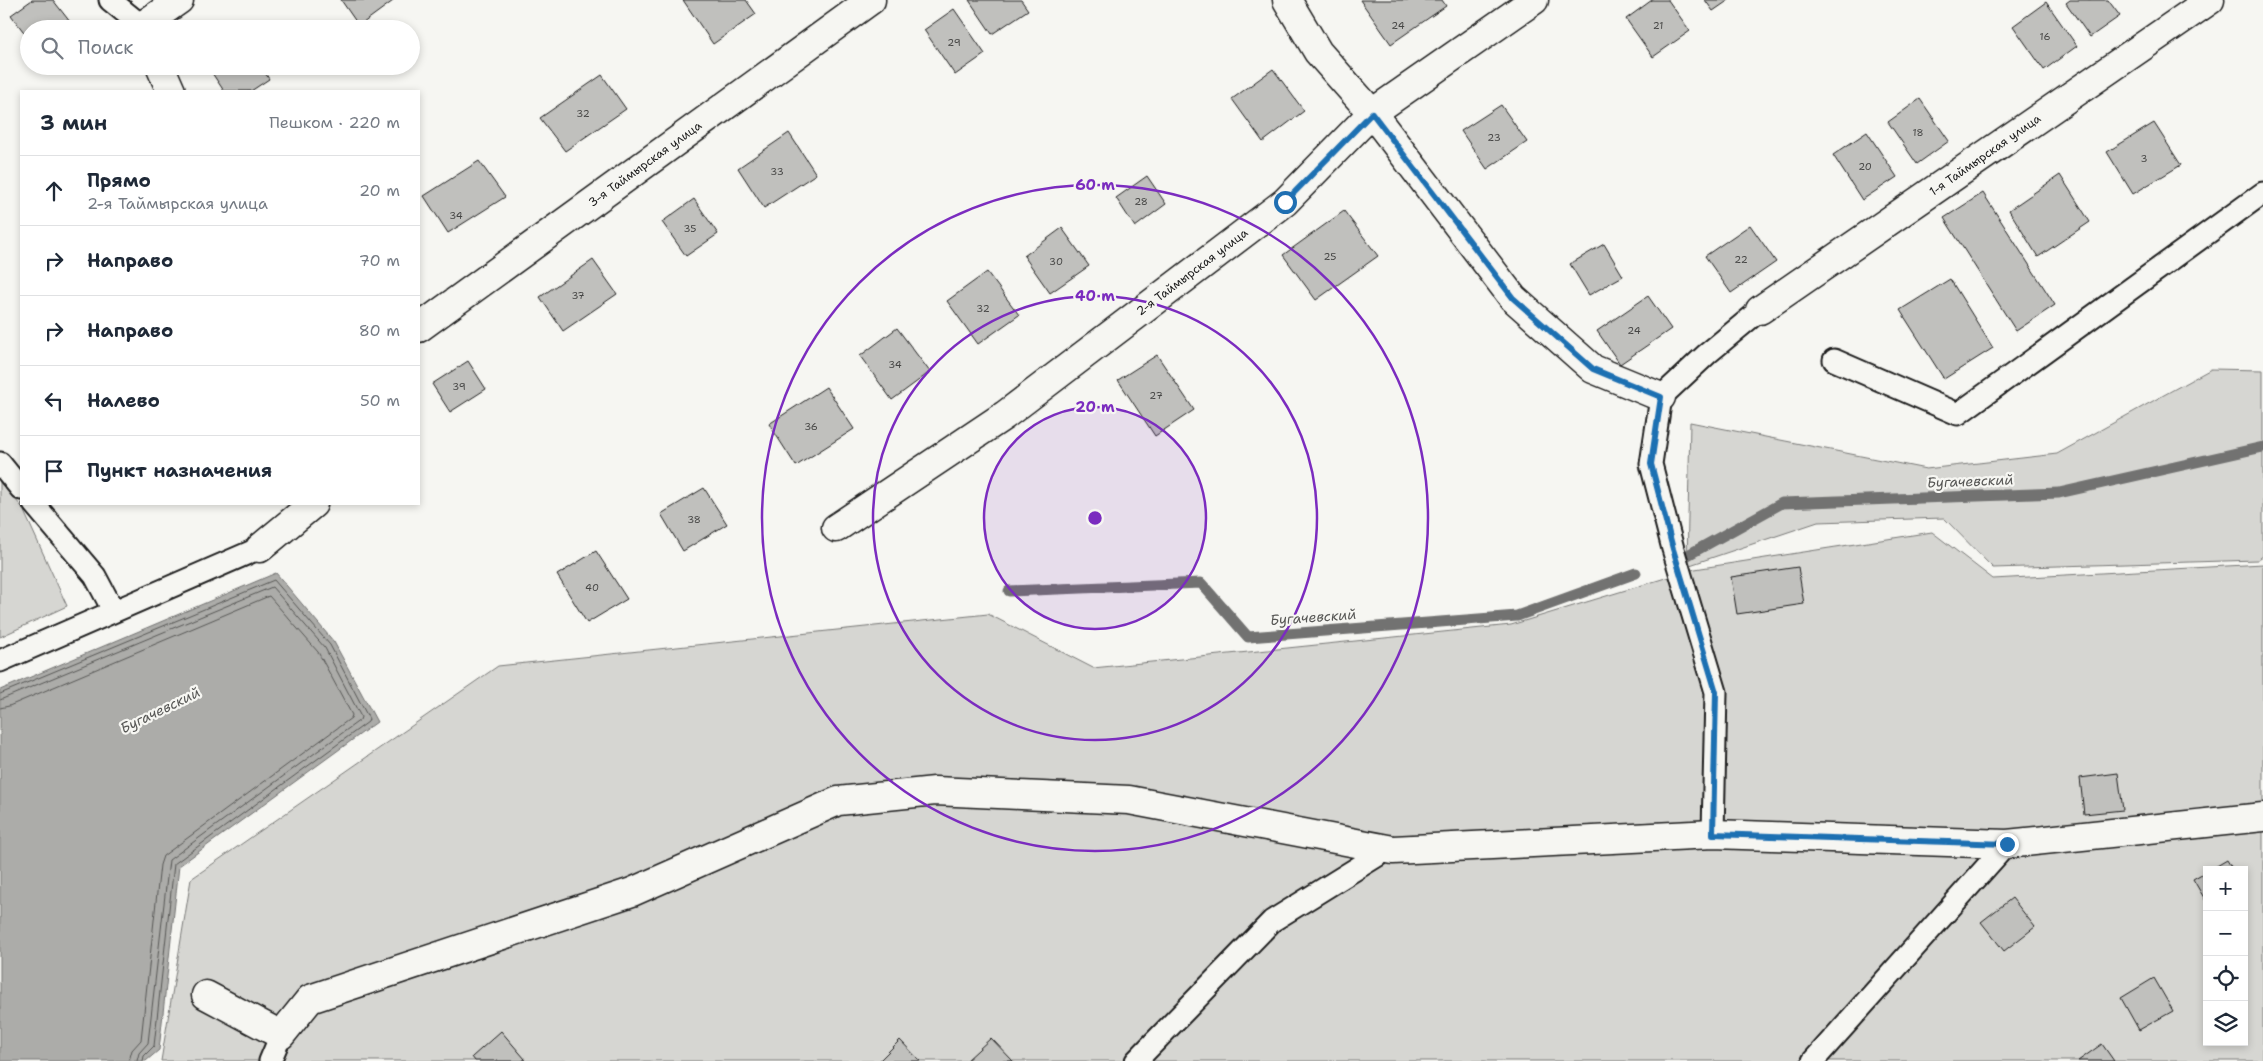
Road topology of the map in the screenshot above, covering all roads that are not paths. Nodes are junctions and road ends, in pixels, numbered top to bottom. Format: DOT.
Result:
graph roads {
  1 [pos="110,0"];
  2 [pos="180,0"];
  3 [pos="871,0"];
  4 [pos="1287,0"];
  5 [pos="1534,0"];
  6 [pos="2210,0"];
  7 [pos="134,20"];
  8 [pos="153,20"];
  9 [pos="164,75"];
  10 [pos="171,90"];
  11 [pos="1372,113"];
  12 [pos="2263,194"];
  13 [pos="1760,310"];
  14 [pos="420,327"];
  15 [pos="1834,360"];
  16 [pos="1661,397"];
  17 [pos="0,464"];
  18 [pos="20,488"];
  19 [pos="35,505"];
  20 [pos="312,505"];
  21 [pos="836,528"];
  22 [pos="260,548"];
  23 [pos="113,610"];
  24 [pos="0,661"];
  25 [pos="2263,817"];
  26 [pos="1713,834"];
  27 [pos="2007,844"];
  28 [pos="1388,849"];
  29 [pos="206,994"];
  30 [pos="282,1035"];
  31 [pos="270,1061"];
  32 [pos="1136,1061"];
  33 [pos="1812,1061"];
  1 -- 7 [label="lane"];
  2 -- 8 [label="street"];
  3 -- 14 [label="street, 3-я Таймырская улица"];
  4 -- 11 [label="street"];
  5 -- 11 [label="street, 2-я Таймырская улица"];
  6 -- 13 [label="street, 1-я Таймырская улица"];
  9 -- 10 [label="street"];
  11 -- 16 [label="street"];
  11 -- 21 [label="street, 2-я Таймырская улица"];
  12 -- 15 [label="lane"];
  13 -- 16 [label="lane"];
  16 -- 26 [label="lane"];
  17 -- 18 [label="lane"];
  19 -- 23 [label="lane"];
  20 -- 22 [label="street"];
  22 -- 23 [label="lane"];
  23 -- 24 [label="lane"];
  25 -- 27 [label="street"];
  26 -- 27 [label="street"];
  26 -- 28 [label="street"];
  27 -- 33 [label="lane"];
  28 -- 30 [label="street"];
  28 -- 32 [label="lane"];
  29 -- 30 [label="street"];
  30 -- 31 [label="lane"];
}
